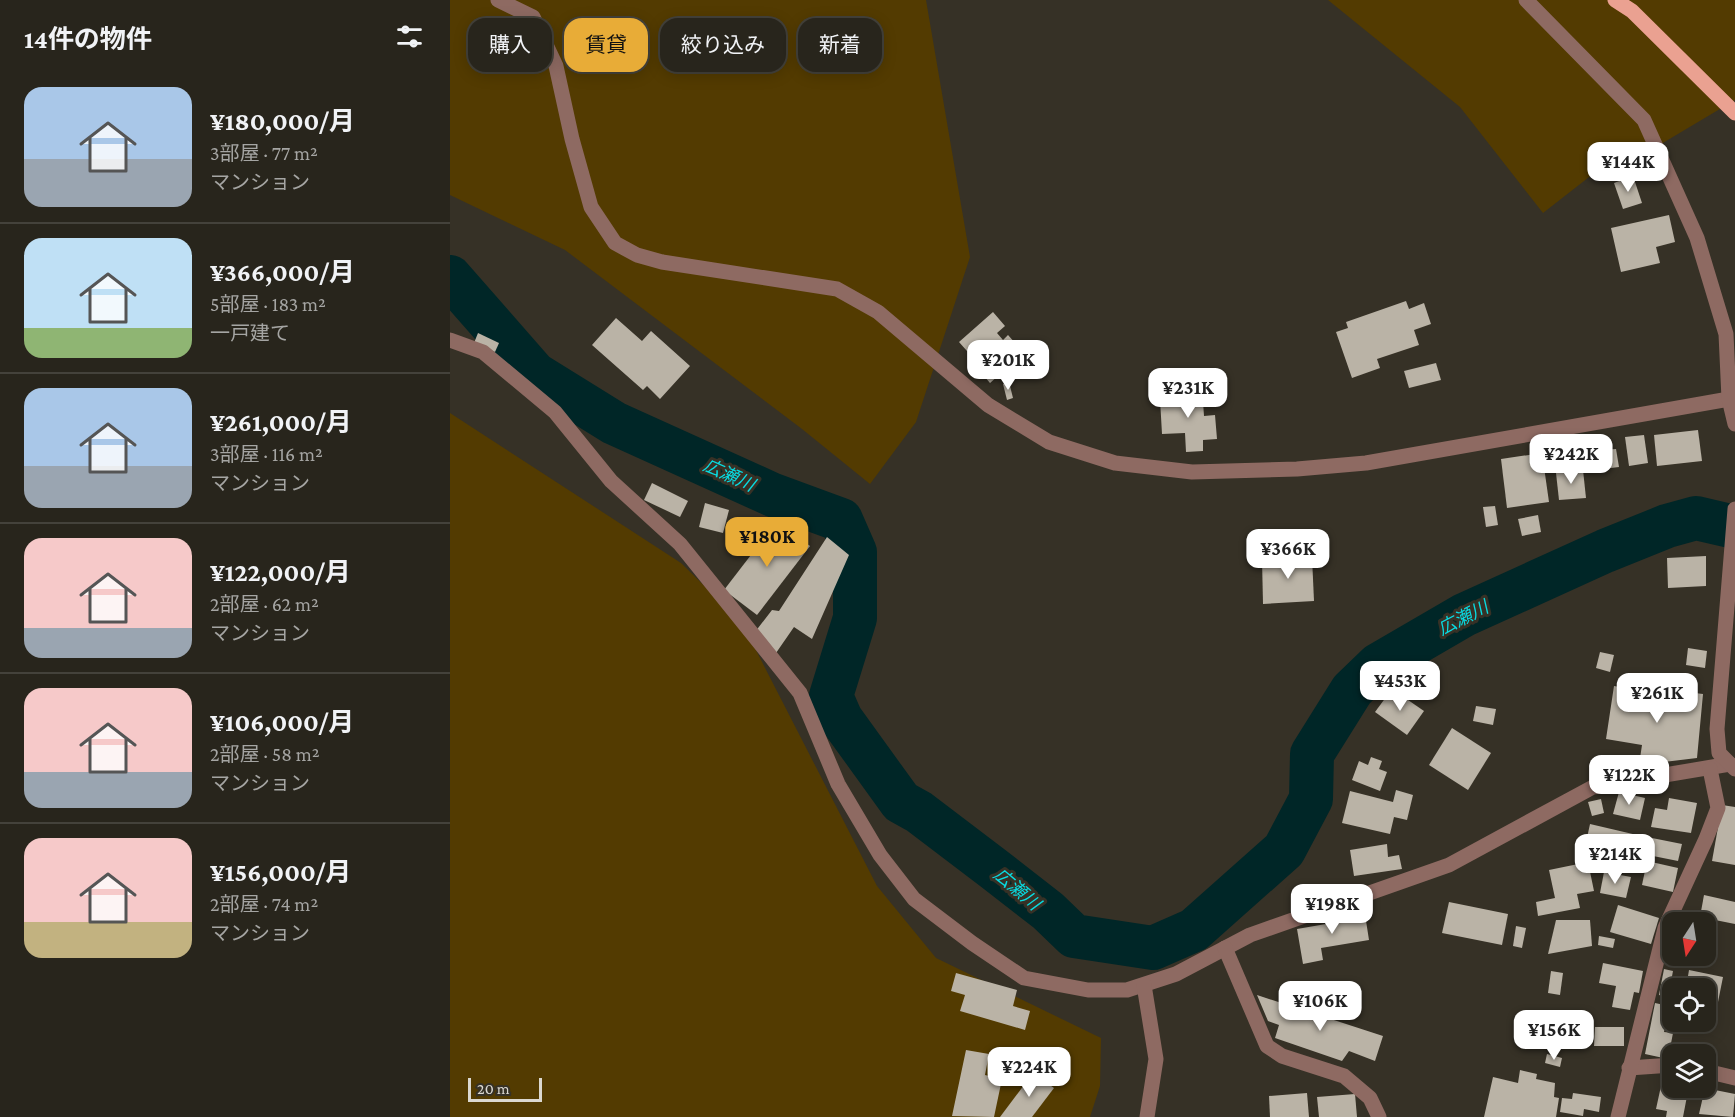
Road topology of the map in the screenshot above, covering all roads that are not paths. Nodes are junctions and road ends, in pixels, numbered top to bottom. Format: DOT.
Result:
graph roads {
  1 [pos="498,0"];
  2 [pos="1526,0"];
  3 [pos="1616,0"];
  4 [pos="1735,112"];
  5 [pos="450,340"];
  6 [pos="1730,399"];
  7 [pos="1735,424"];
  8 [pos="1735,509"];
  9 [pos="1732,766"];
  10 [pos="1710,769"];
  11 [pos="1225,948"];
  12 [pos="1144,985"];
  13 [pos="1662,1066"];
  14 [pos="1629,1068"];
  15 [pos="1716,1073"];
  16 [pos="1735,1078"];
  17 [pos="1148,1117"];
  18 [pos="1378,1117"];
  19 [pos="1618,1117"];
  1 -- 6 [label="street"];
  2 -- 6 [label="street"];
  3 -- 4 [label="main road"];
  5 -- 12 [label="street"];
  6 -- 7 [label="street"];
  8 -- 9 [label="street"];
  9 -- 10 [label="street"];
  10 -- 11 [label="street"];
  10 -- 14 [label="street"];
  11 -- 12 [label="street"];
  11 -- 18 [label="street"];
  12 -- 17 [label="street"];
  13 -- 14 [label="street"];
  14 -- 19 [label="street"];
  15 -- 16 [label="street"];
}
